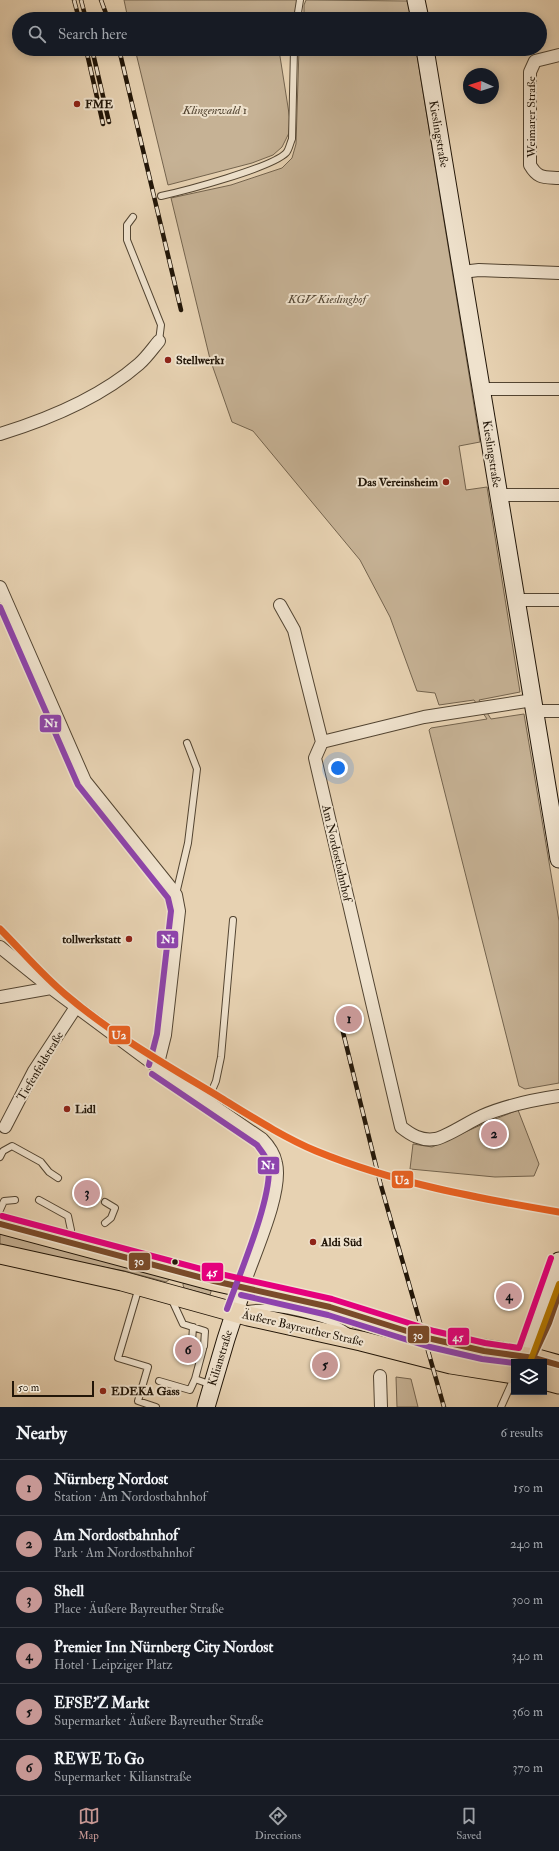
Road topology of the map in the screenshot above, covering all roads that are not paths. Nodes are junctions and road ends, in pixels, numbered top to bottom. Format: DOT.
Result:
graph roads {
  1 [pos="300,0"];
  2 [pos="416,0"];
  3 [pos="298,12"];
  4 [pos="419,12"];
  5 [pos="559,55"];
  6 [pos="294,56"];
  7 [pos="426,56"];
  8 [pos="559,178"];
  9 [pos="161,196"];
  10 [pos="134,217"];
  11 [pos="462,272"];
  12 [pos="559,273"];
  13 [pos="159,341"];
  14 [pos="482,389"];
  15 [pos="559,389"];
  16 [pos="0,434"];
  17 [pos="499,495"];
  18 [pos="559,495"];
  19 [pos="0,587"];
  20 [pos="516,600"];
  21 [pos="559,600"];
  22 [pos="280,605"];
  23 [pos="534,706"];
  24 [pos="559,710"];
  25 [pos="322,742"];
  26 [pos="187,743"];
  27 [pos="556,822"];
  28 [pos="559,859"];
  29 [pos="176,895"];
  30 [pos="233,920"];
  31 [pos="0,947"];
  32 [pos="52,988"];
  33 [pos="0,997"];
  34 [pos="76,1007"];
  35 [pos="157,1067"];
  36 [pos="559,1096"];
  37 [pos="207,1102"];
  38 [pos="6,1127"];
  39 [pos="0,1157"];
  40 [pos="58,1178"];
  41 [pos="2,1200"];
  42 [pos="15,1200"];
  43 [pos="39,1200"];
  44 [pos="105,1202"];
  45 [pos="0,1210"];
  46 [pos="105,1223"];
  47 [pos="0,1224"];
  48 [pos="70,1244"];
  49 [pos="0,1254"];
  50 [pos="559,1262"];
  51 [pos="175,1271"];
  52 [pos="139,1286"];
  53 [pos="243,1287"];
  54 [pos="168,1294"];
  55 [pos="559,1294"];
  56 [pos="235,1312"];
  57 [pos="193,1327"];
  58 [pos="192,1342"];
  59 [pos="524,1359"];
  60 [pos="528,1359"];
  61 [pos="528,1359"];
  62 [pos="547,1363"];
  63 [pos="559,1365"];
  64 [pos="511,1374"];
  65 [pos="380,1376"];
  66 [pos="195,1379"];
  67 [pos="547,1381"];
  68 [pos="159,1382"];
  69 [pos="559,1384"];
  70 [pos="212,1385"];
  71 [pos="511,1385"];
  72 [pos="156,1407"];
  73 [pos="206,1407"];
  74 [pos="382,1407"];
  75 [pos="501,1407"];
  1 -- 3 [label="lane"];
  2 -- 4 [label="street"];
  5 -- 8 [label="street, Weimarer Straße"];
  6 -- 9 [label="lane"];
  7 -- 11 [label="street, Kieslingstraße"];
  10 -- 13 [label="lane"];
  11 -- 12 [label="street"];
  11 -- 14 [label="street, Kieslingstraße"];
  13 -- 16 [label="street"];
  14 -- 15 [label="street"];
  14 -- 17 [label="street, Kieslingstraße"];
  17 -- 18 [label="street"];
  17 -- 20 [label="street, Kieslingstraße"];
  19 -- 29 [label="street"];
  20 -- 21 [label="street"];
  20 -- 23 [label="street, Kieslingstraße"];
  22 -- 25 [label="street"];
  23 -- 24 [label="street"];
  23 -- 25 [label="street"];
  23 -- 27 [label="street, Kieslingstraße"];
  25 -- 36 [label="street, Am Nordostbahnhof"];
  26 -- 29 [label="lane"];
  27 -- 28 [label="street, Kieslingstraße"];
  29 -- 35 [label="street"];
  30 -- 37 [label="lane"];
  31 -- 32 [label="street"];
  32 -- 33 [label="street"];
  32 -- 34 [label="street"];
  34 -- 35 [label="street"];
  34 -- 38 [label="street, Tiefenfeldstraße"];
  35 -- 37 [label="street"];
  37 -- 53 [label="street"];
  39 -- 40 [label="lane"];
  41 -- 42 [label="lane"];
  41 -- 45 [label="lane"];
  43 -- 48 [label="lane"];
  44 -- 46 [label="lane"];
  47 -- 48 [label="main road, Äußere Bayreuther Straße"];
  48 -- 51 [label="main road, Äußere Bayreuther Straße"];
  49 -- 52 [label="main road, Äußere Bayreuther Straße"];
  50 -- 60 [label="street"];
  51 -- 53 [label="main road, Äußere Bayreuther Straße"];
  51 -- 54 [label="main road"];
  52 -- 54 [label="main road, Äußere Bayreuther Straße"];
  52 -- 72 [label="lane"];
  53 -- 56 [label="street, Kilianstraße"];
  53 -- 59 [label="main road, Äußere Bayreuther Straße"];
  54 -- 56 [label="main road, Äußere Bayreuther Straße"];
  54 -- 57 [label="lane"];
  55 -- 61 [label="street"];
  56 -- 64 [label="main road, Äußere Bayreuther Straße"];
  56 -- 70 [label="street, Kilianstraße"];
  57 -- 58 [label="lane"];
  57 -- 66 [label="lane"];
  62 -- 63 [label="main road, Äußere Bayreuther Straße"];
  65 -- 74 [label="street"];
  66 -- 68 [label="lane"];
  66 -- 70 [label="lane"];
  67 -- 69 [label="main road"];
  70 -- 73 [label="street, Kilianstraße"];
  71 -- 75 [label="lane"];
}
